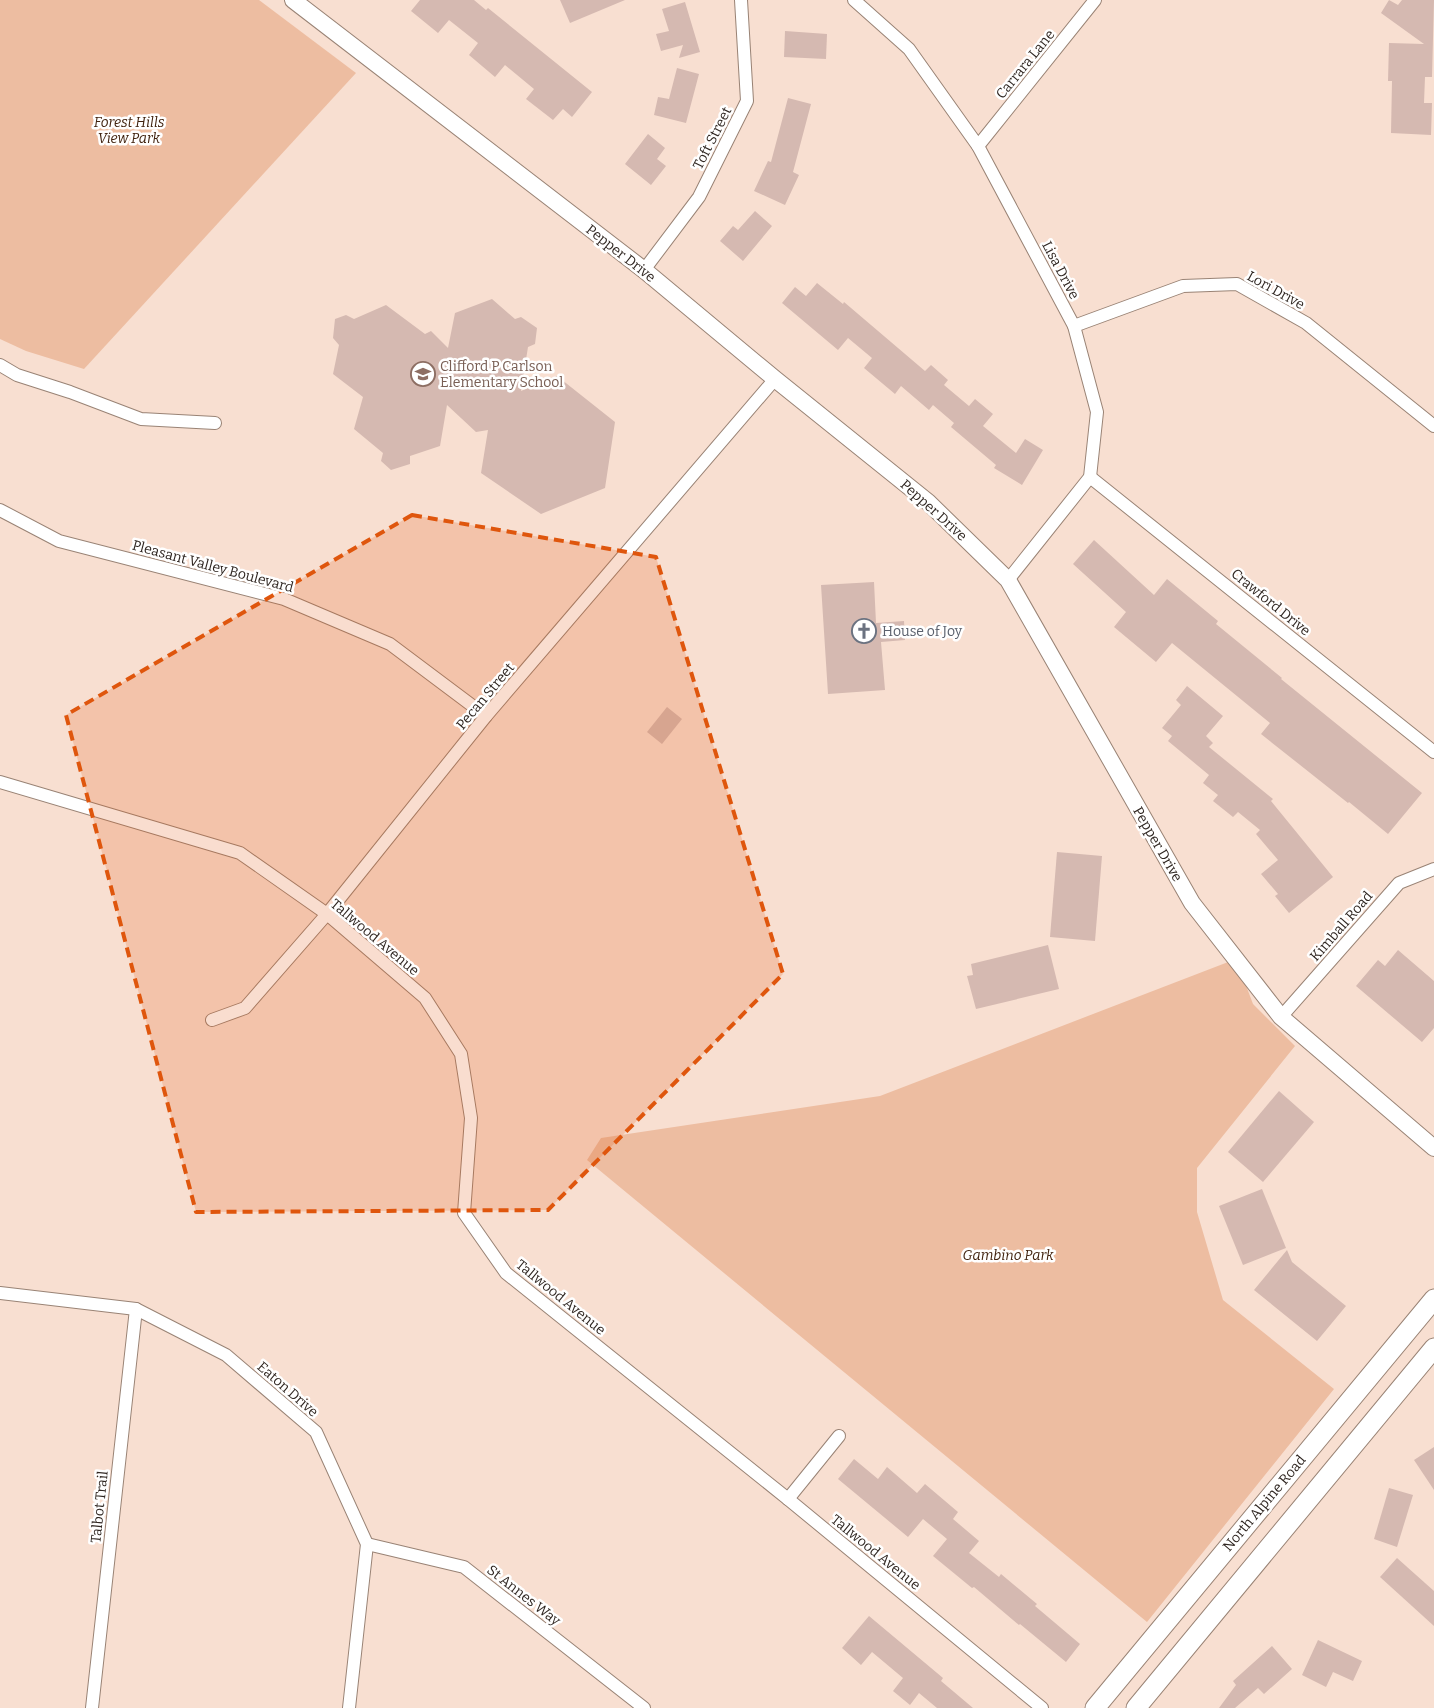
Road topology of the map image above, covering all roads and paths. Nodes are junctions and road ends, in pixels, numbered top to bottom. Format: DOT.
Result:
graph roads {
  1 [pos="294,0"];
  2 [pos="741,0"];
  3 [pos="854,0"];
  4 [pos="1094,0"];
  5 [pos="978,146"];
  6 [pos="644,270"];
  7 [pos="1074,326"];
  8 [pos="0,365"];
  9 [pos="775,379"];
  10 [pos="215,423"];
  11 [pos="1434,426"];
  12 [pos="1090,477"];
  13 [pos="0,510"];
  14 [pos="1008,580"];
  15 [pos="486,716"];
  16 [pos="1434,752"];
  17 [pos="0,782"];
  18 [pos="1434,868"];
  19 [pos="327,914"];
  20 [pos="1281,1017"];
  21 [pos="212,1020"];
  22 [pos="1434,1148"];
  23 [pos="0,1293"];
  24 [pos="1434,1299"];
  25 [pos="136,1310"];
  26 [pos="1434,1348"];
  27 [pos="839,1436"];
  28 [pos="788,1499"];
  29 [pos="367,1544"];
  30 [pos="92,1708"];
  31 [pos="349,1708"];
  32 [pos="644,1708"];
  33 [pos="1042,1708"];
  34 [pos="1095,1708"];
  35 [pos="1136,1708"];
  1 -- 6 [label="street, Pepper Drive"];
  2 -- 6 [label="street, Toft Street"];
  3 -- 5 [label="street, Lisa Drive"];
  4 -- 5 [label="street, Carrara Lane"];
  5 -- 7 [label="street, Lisa Drive"];
  6 -- 9 [label="street, Pepper Drive"];
  7 -- 11 [label="street, Lori Drive"];
  7 -- 12 [label="street, Lisa Drive"];
  8 -- 10 [label="street"];
  9 -- 14 [label="street, Pepper Drive"];
  9 -- 15 [label="street, Pecan Street"];
  12 -- 14 [label="street"];
  12 -- 16 [label="street, Crawford Drive"];
  13 -- 15 [label="street, Pleasant Valley Boulevard"];
  14 -- 20 [label="street, Pepper Drive"];
  15 -- 19 [label="street, Pecan Street"];
  17 -- 19 [label="street, Tallwood Avenue"];
  18 -- 20 [label="street, Kimball Road"];
  19 -- 21 [label="street, Pecan Street"];
  19 -- 28 [label="street, Tallwood Avenue"];
  20 -- 22 [label="street, Pepper Drive"];
  23 -- 25 [label="street, Eaton Drive"];
  24 -- 34 [label="main road, North Alpine Road"];
  25 -- 29 [label="street, Eaton Drive"];
  25 -- 30 [label="street, Talbot Trail"];
  26 -- 35 [label="main road"];
  27 -- 28 [label="street"];
  28 -- 33 [label="street, Tallwood Avenue"];
  29 -- 31 [label="street"];
  29 -- 32 [label="street, St Annes Way"];
}
